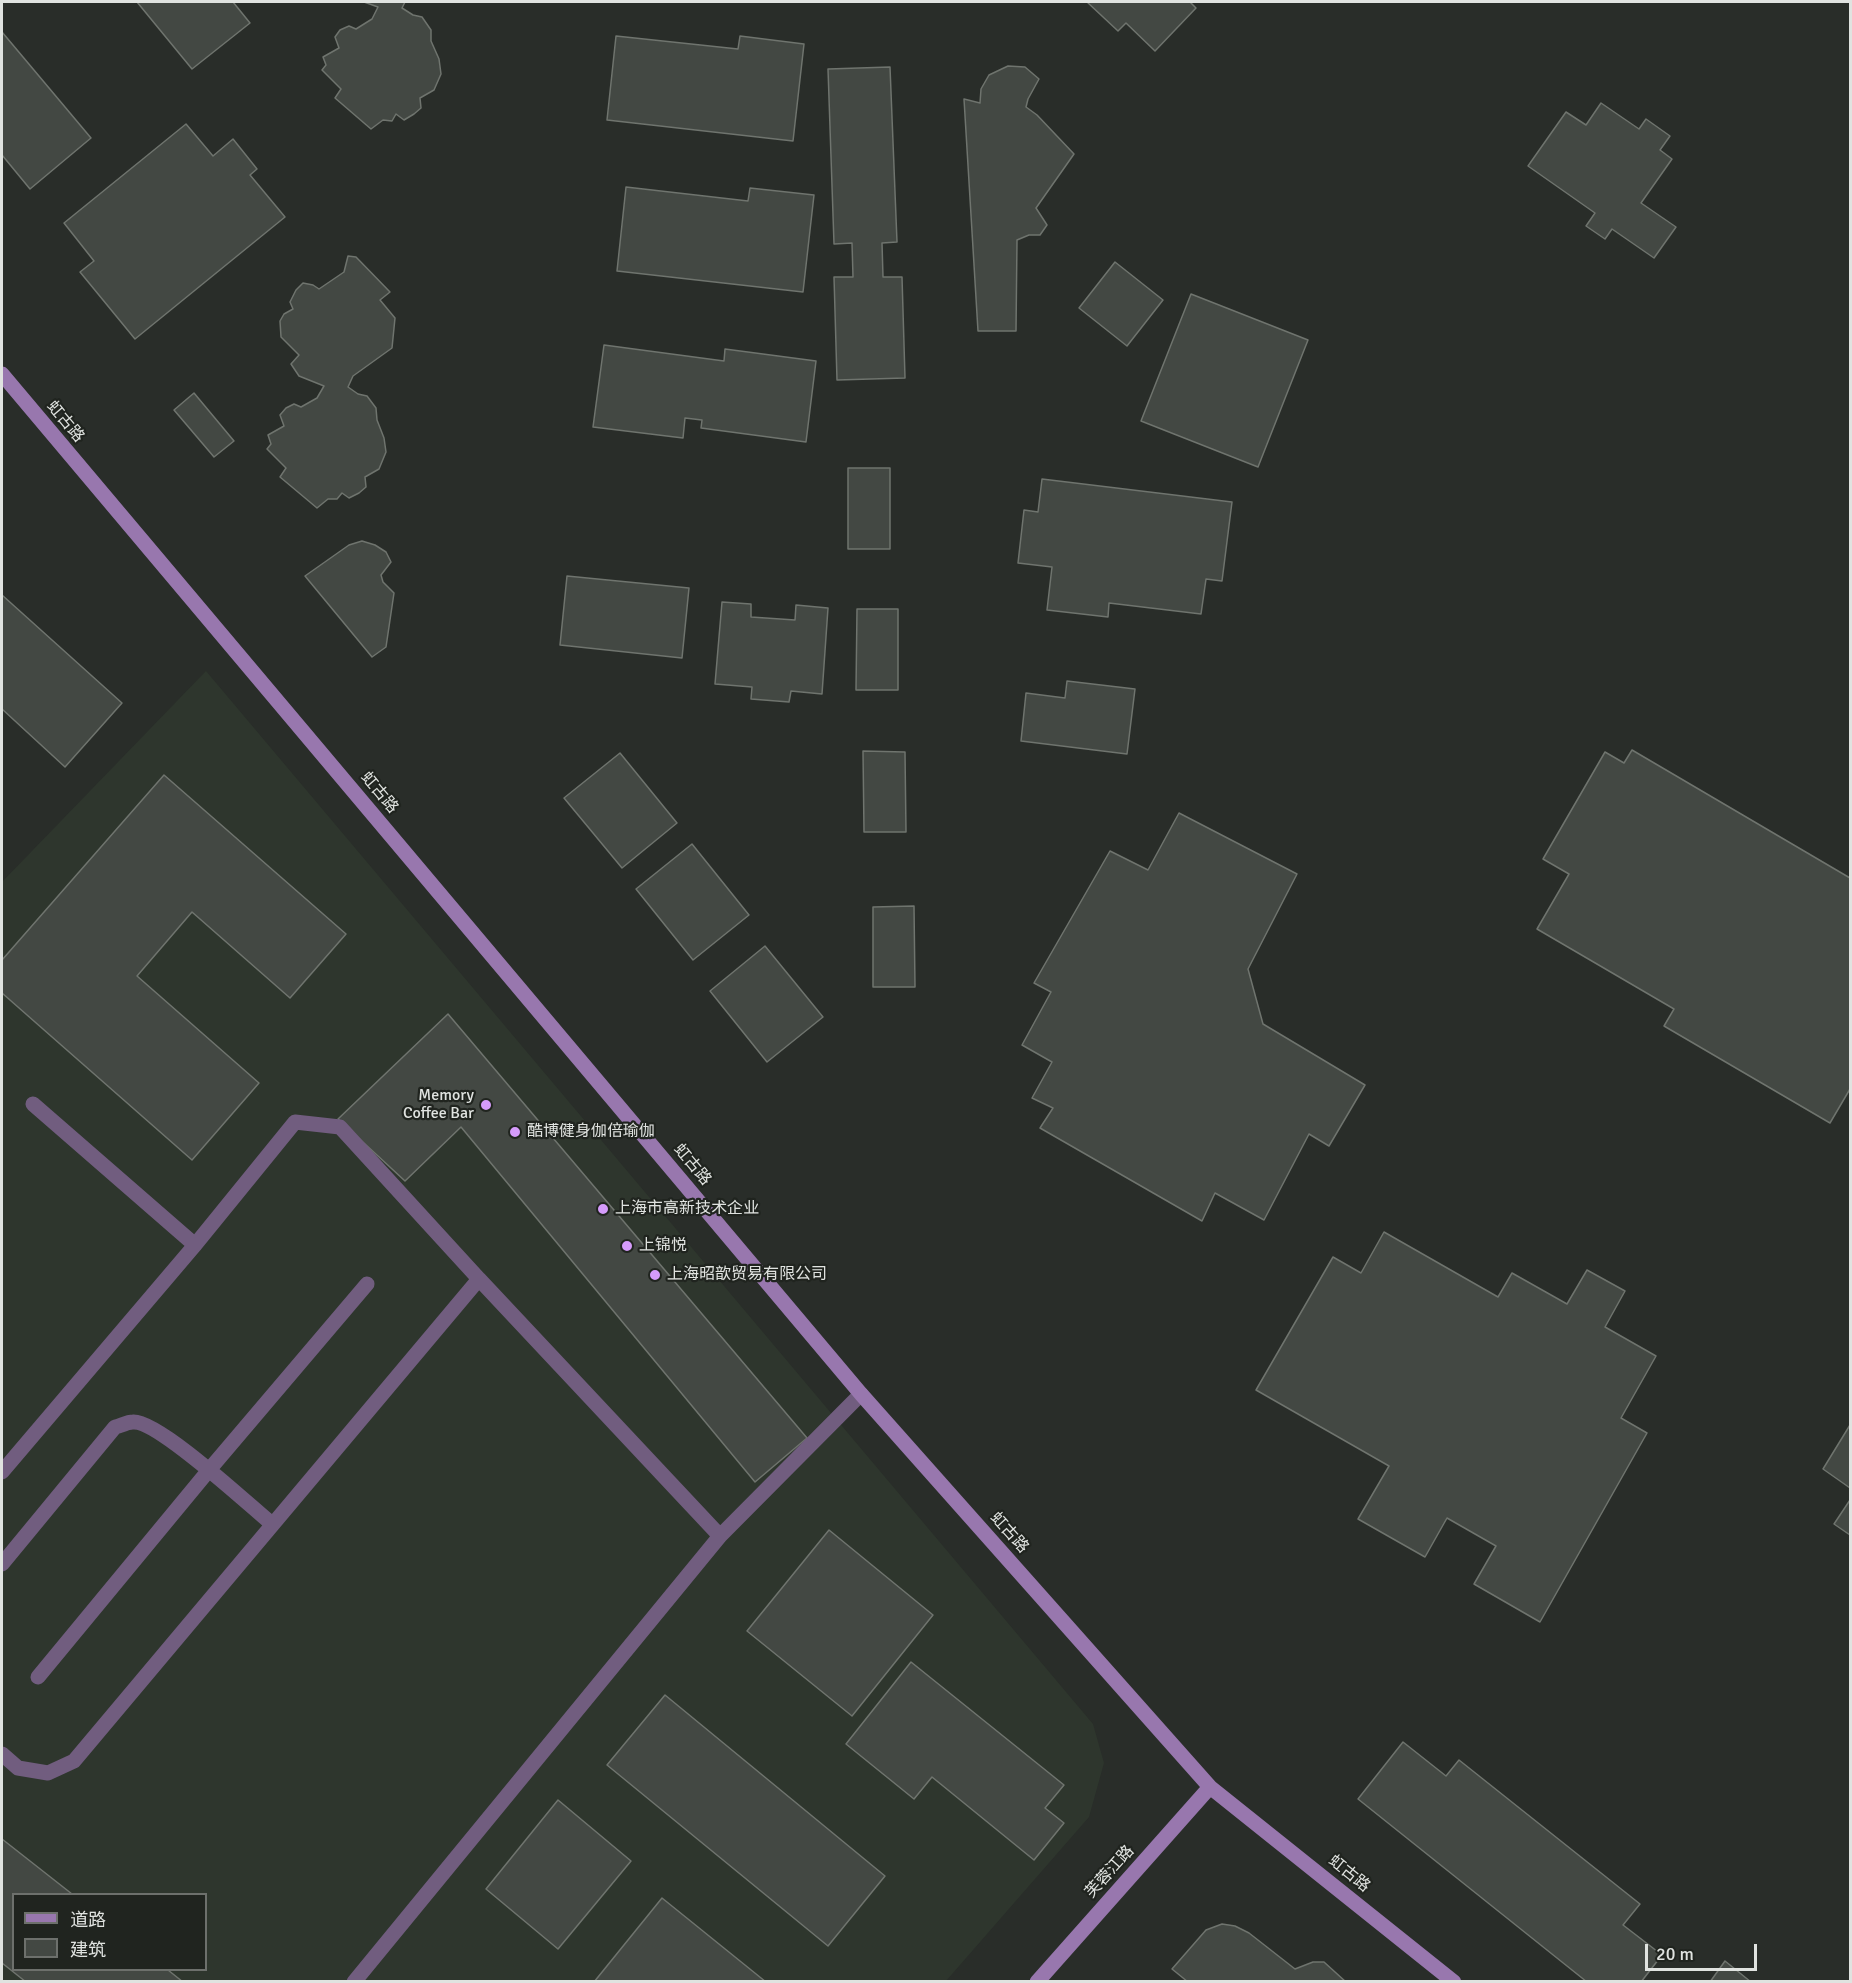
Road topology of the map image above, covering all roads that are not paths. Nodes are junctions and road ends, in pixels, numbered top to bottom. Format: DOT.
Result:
graph roads {
  1 [pos="2,374"];
  2 [pos="33,1104"];
  3 [pos="195,1245"];
  4 [pos="479,1279"];
  5 [pos="367,1284"];
  6 [pos="861,1394"];
  7 [pos="208,1470"];
  8 [pos="2,1472"];
  9 [pos="272,1524"];
  10 [pos="720,1536"];
  11 [pos="2,1564"];
  12 [pos="38,1677"];
  13 [pos="2,1754"];
  14 [pos="1210,1786"];
  15 [pos="354,1982"];
  16 [pos="1037,1982"];
  17 [pos="1454,1982"];
  1 -- 6 [label="street, 虹古路"];
  2 -- 3 [label="lane"];
  3 -- 4 [label="lane"];
  3 -- 8 [label="lane"];
  4 -- 9 [label="lane"];
  4 -- 10 [label="lane"];
  5 -- 7 [label="lane"];
  6 -- 10 [label="lane"];
  6 -- 14 [label="street, 虹古路"];
  7 -- 9 [label="lane"];
  7 -- 11 [label="lane"];
  7 -- 12 [label="lane"];
  9 -- 13 [label="lane"];
  10 -- 15 [label="lane"];
  14 -- 16 [label="street, 芙蓉江路"];
  14 -- 17 [label="street, 虹古路"];
}
